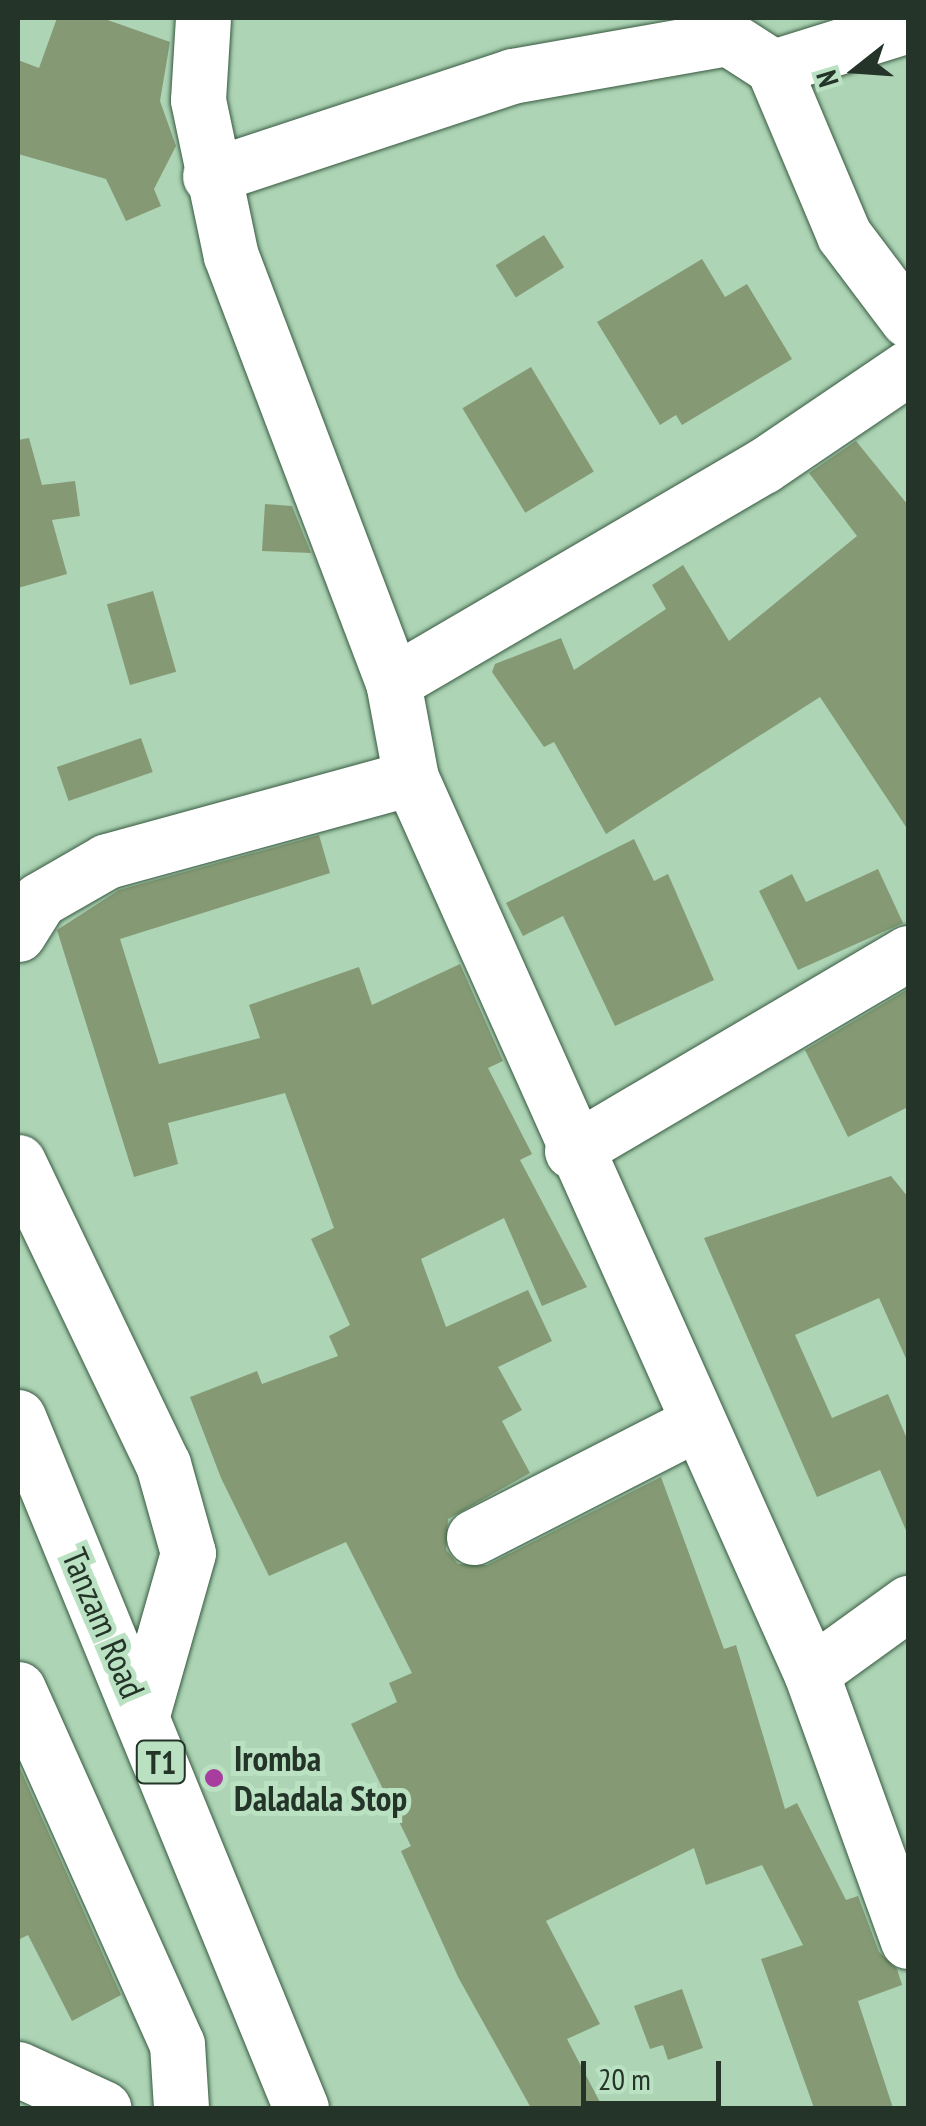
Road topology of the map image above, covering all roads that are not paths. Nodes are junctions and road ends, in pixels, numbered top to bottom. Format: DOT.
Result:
graph roads {
  1 [pos="203,18"];
  2 [pos="908,25"];
  3 [pos="773,67"];
  4 [pos="210,176"];
  5 [pos="908,320"];
  6 [pos="908,368"];
  7 [pos="394,682"];
  8 [pos="412,778"];
  9 [pos="18,934"];
  10 [pos="908,953"];
  11 [pos="572,1151"];
  12 [pos="18,1162"];
  13 [pos="18,1416"];
  14 [pos="697,1424"];
  15 [pos="474,1537"];
  16 [pos="908,1603"];
  17 [pos="811,1674"];
  18 [pos="18,1689"];
  19 [pos="142,1714"];
  20 [pos="908,1941"];
  21 [pos="18,2068"];
  22 [pos="62,2099"];
  23 [pos="181,2108"];
  24 [pos="301,2108"];
  1 -- 4 [label="main road"];
  2 -- 3 [label="main road"];
  3 -- 4 [label="main road"];
  3 -- 5 [label="main road"];
  4 -- 7 [label="main road"];
  6 -- 7 [label="main road"];
  7 -- 8 [label="main road"];
  8 -- 9 [label="main road"];
  8 -- 11 [label="main road"];
  10 -- 11 [label="main road"];
  11 -- 14 [label="main road"];
  12 -- 19 [label="main road"];
  13 -- 19 [label="main road, Tanzam Road / T1"];
  14 -- 15 [label="main road"];
  14 -- 17 [label="main road"];
  16 -- 17 [label="main road"];
  17 -- 20 [label="main road"];
  18 -- 23 [label="main road"];
  19 -- 24 [label="main road, Tanzam Road / T1"];
  21 -- 22 [label="main road"];
}
